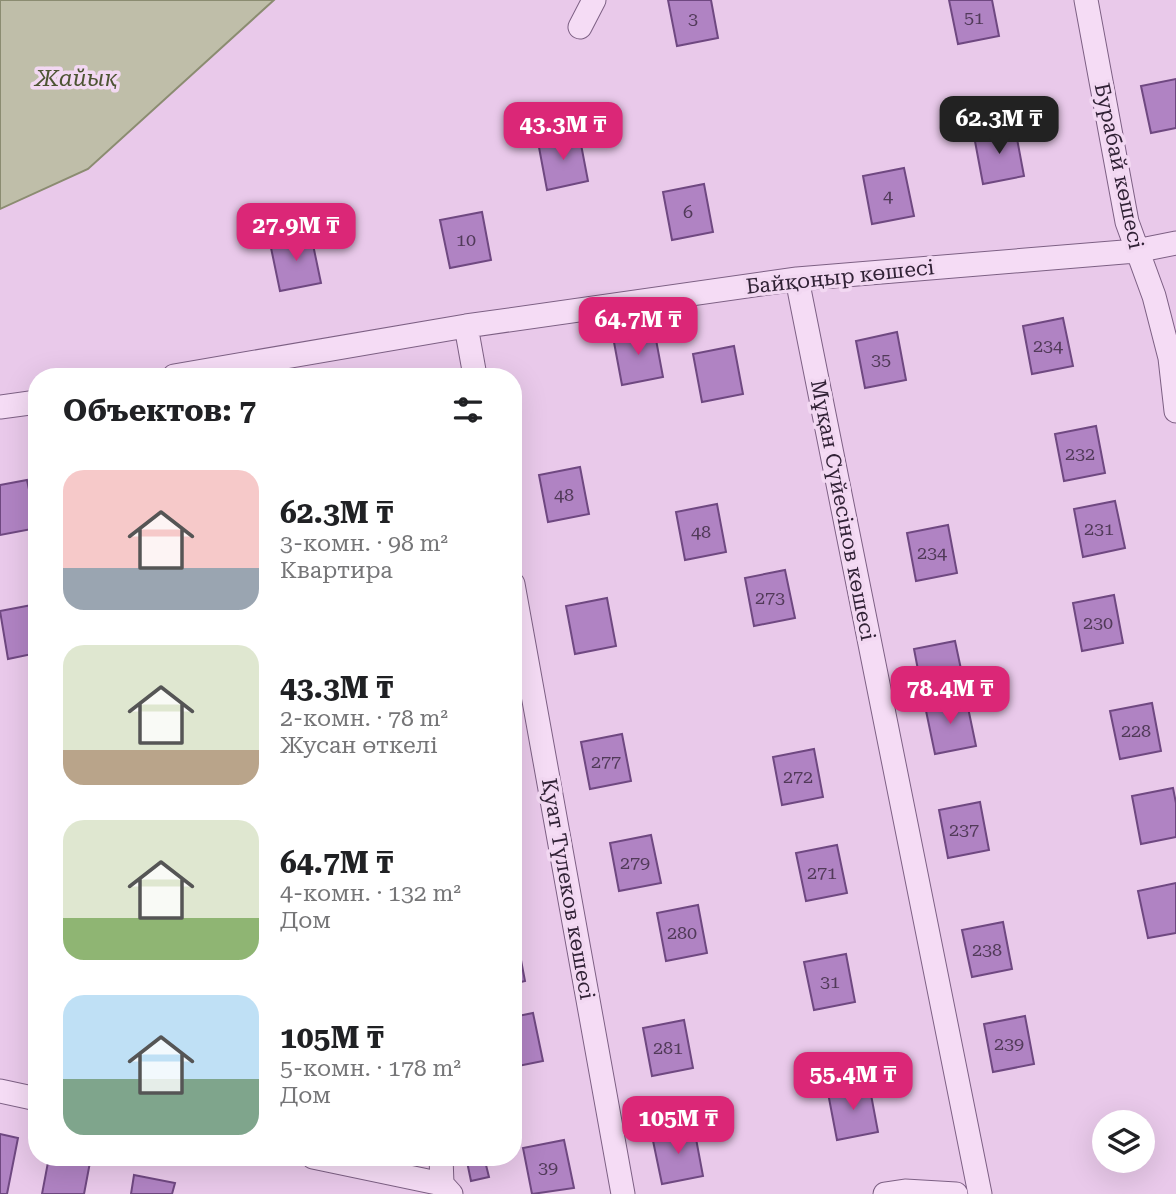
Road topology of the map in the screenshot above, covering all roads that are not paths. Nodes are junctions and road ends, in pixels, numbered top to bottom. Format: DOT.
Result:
graph roads {
  1 [pos="594,0"];
  2 [pos="1086,0"];
  3 [pos="580,27"];
  4 [pos="1176,243"];
  5 [pos="1136,251"];
  6 [pos="797,279"];
  7 [pos="466,326"];
  8 [pos="221,368"];
  9 [pos="474,368"];
  10 [pos="28,403"];
  11 [pos="0,407"];
  12 [pos="1176,411"];
  13 [pos="522,634"];
  14 [pos="0,1091"];
  15 [pos="28,1097"];
  16 [pos="351,1166"];
  17 [pos="443,1166"];
  18 [pos="447,1189"];
  19 [pos="623,1194"];
  20 [pos="885,1194"];
  21 [pos="956,1194"];
  22 [pos="980,1194"];
  1 -- 3 [label="street"];
  2 -- 5 [label="street, Бурабай көшесi"];
  4 -- 5 [label="street, Байқоңыр көшесi"];
  5 -- 6 [label="street, Байқоңыр көшесi"];
  5 -- 12 [label="street, Бурабай көшесi"];
  6 -- 7 [label="street, Байқоңыр көшесi"];
  6 -- 22 [label="street, Мұқан Сүйесінов көшесі"];
  7 -- 8 [label="street, Байқоңыр көшесi"];
  7 -- 9 [label="street"];
  10 -- 11 [label="street"];
  13 -- 19 [label="street, Қуат Түлеков көшесі"];
  14 -- 15 [label="street"];
  16 -- 18 [label="street"];
  17 -- 18 [label="street"];
  20 -- 21 [label="street"];
}
